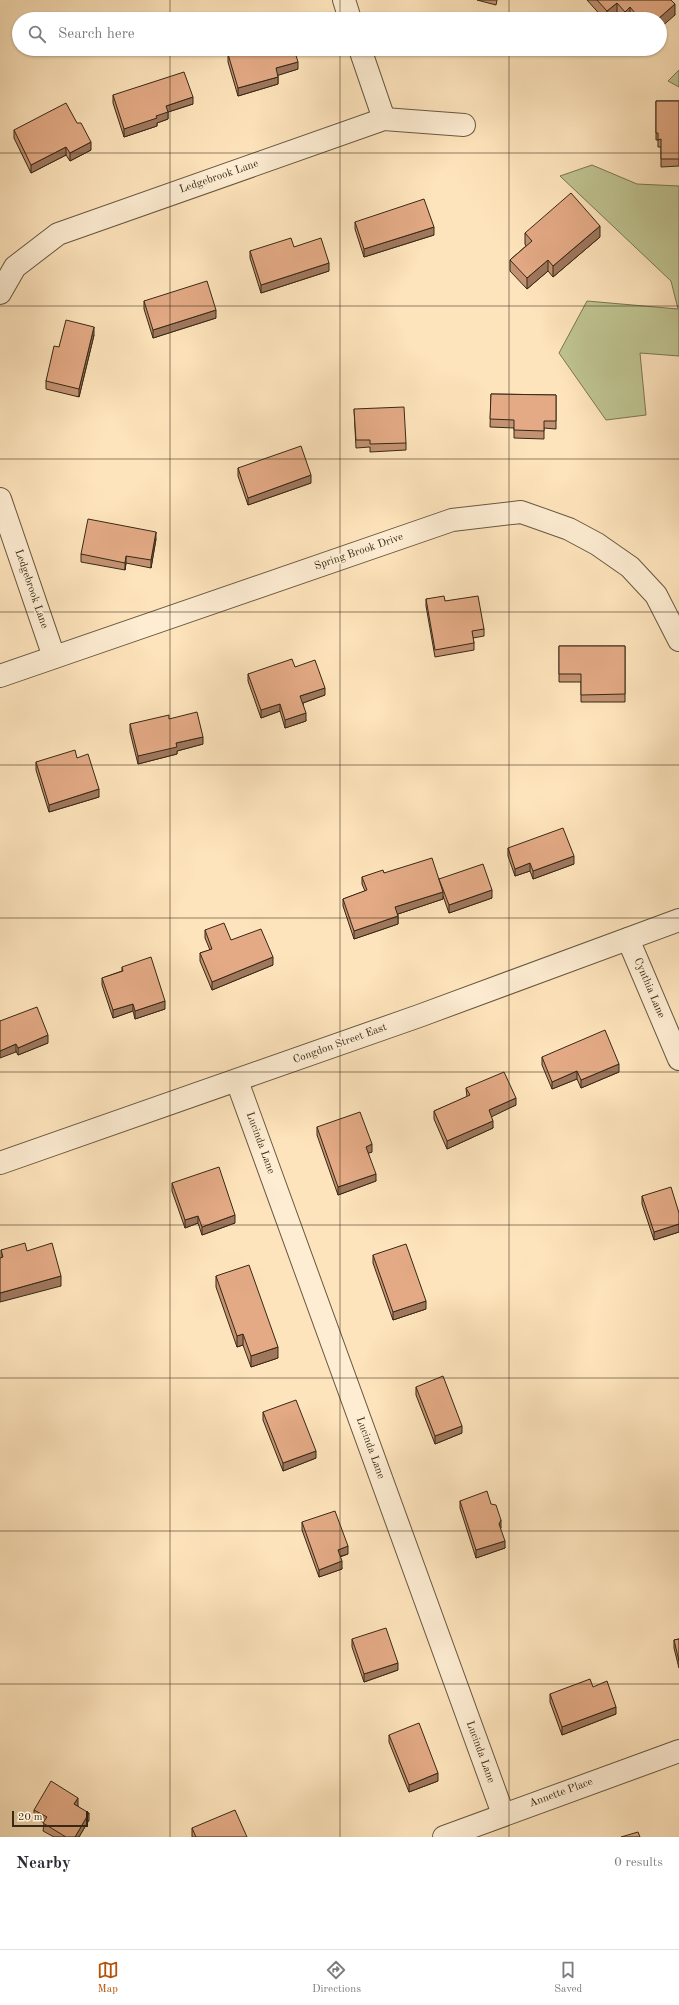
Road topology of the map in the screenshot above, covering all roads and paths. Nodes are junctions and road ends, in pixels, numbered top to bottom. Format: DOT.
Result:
graph roads {
  1 [pos="344,0"];
  2 [pos="348,12"];
  3 [pos="362,56"];
  4 [pos="384,119"];
  5 [pos="464,125"];
  6 [pos="0,293"];
  7 [pos="0,499"];
  8 [pos="679,640"];
  9 [pos="54,657"];
  10 [pos="0,676"];
  11 [pos="679,920"];
  12 [pos="628,939"];
  13 [pos="679,1059"];
  14 [pos="237,1081"];
  15 [pos="0,1163"];
  16 [pos="679,1751"];
  17 [pos="503,1814"];
  18 [pos="444,1837"];
  1 -- 2 [label="street"];
  3 -- 4 [label="street"];
  4 -- 5 [label="street, Ledgebrook Lane"];
  4 -- 6 [label="street, Ledgebrook Lane"];
  7 -- 9 [label="street, Ledgebrook Lane"];
  8 -- 9 [label="street, Spring Brook Drive"];
  9 -- 10 [label="street, Spring Brook Drive"];
  11 -- 12 [label="street, Congdon Street East"];
  12 -- 13 [label="street, Cynthia Lane"];
  12 -- 14 [label="street, Congdon Street East"];
  14 -- 15 [label="street, Congdon Street East"];
  14 -- 17 [label="street, Lucinda Lane"];
  16 -- 17 [label="street, Annette Place"];
  17 -- 18 [label="street, Annette Place"];
}
